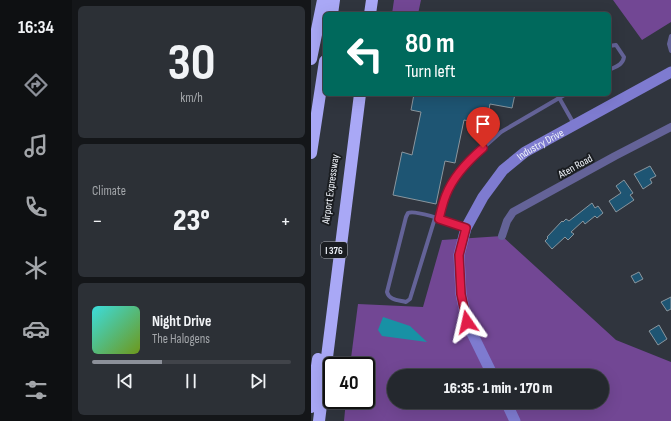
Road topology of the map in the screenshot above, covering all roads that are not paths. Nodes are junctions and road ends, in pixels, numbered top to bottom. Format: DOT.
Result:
graph roads {
  1 [pos="323,0"];
  2 [pos="334,0"];
  3 [pos="372,0"];
  4 [pos="332,12"];
  5 [pos="370,12"];
  6 [pos="671,36"];
  7 [pos="611,46"];
  8 [pos="671,51"];
  9 [pos="311,59"];
  10 [pos="611,69"];
  11 [pos="671,72"];
  12 [pos="323,74"];
  13 [pos="359,96"];
  14 [pos="359,96"];
  15 [pos="558,96"];
  16 [pos="574,124"];
  17 [pos="671,127"];
  18 [pos="311,152"];
  19 [pos="437,218"];
  20 [pos="466,228"];
  21 [pos="502,236"];
  22 [pos="490,369"];
  23 [pos="311,407"];
  24 [pos="509,409"];
  25 [pos="319,421"];
  26 [pos="515,421"];
  1 -- 9 [label="highway"];
  2 -- 4 [label="highway"];
  3 -- 5 [label="highway"];
  6 -- 8 [label="lane"];
  7 -- 10 [label="lane"];
  11 -- 16 [label="street, Industry Drive"];
  12 -- 18 [label="highway"];
  13 -- 23 [label="highway, Airport Expressway / I 376"];
  14 -- 25 [label="highway"];
  15 -- 16 [label="lane"];
  15 -- 19 [label="lane"];
  16 -- 20 [label="street, Industry Drive"];
  17 -- 21 [label="street, Aten Road"];
  19 -- 19 [label="lane"];
  19 -- 20 [label="lane"];
  20 -- 22 [label="street, Industry Drive"];
  24 -- 26 [label="street"];
}
